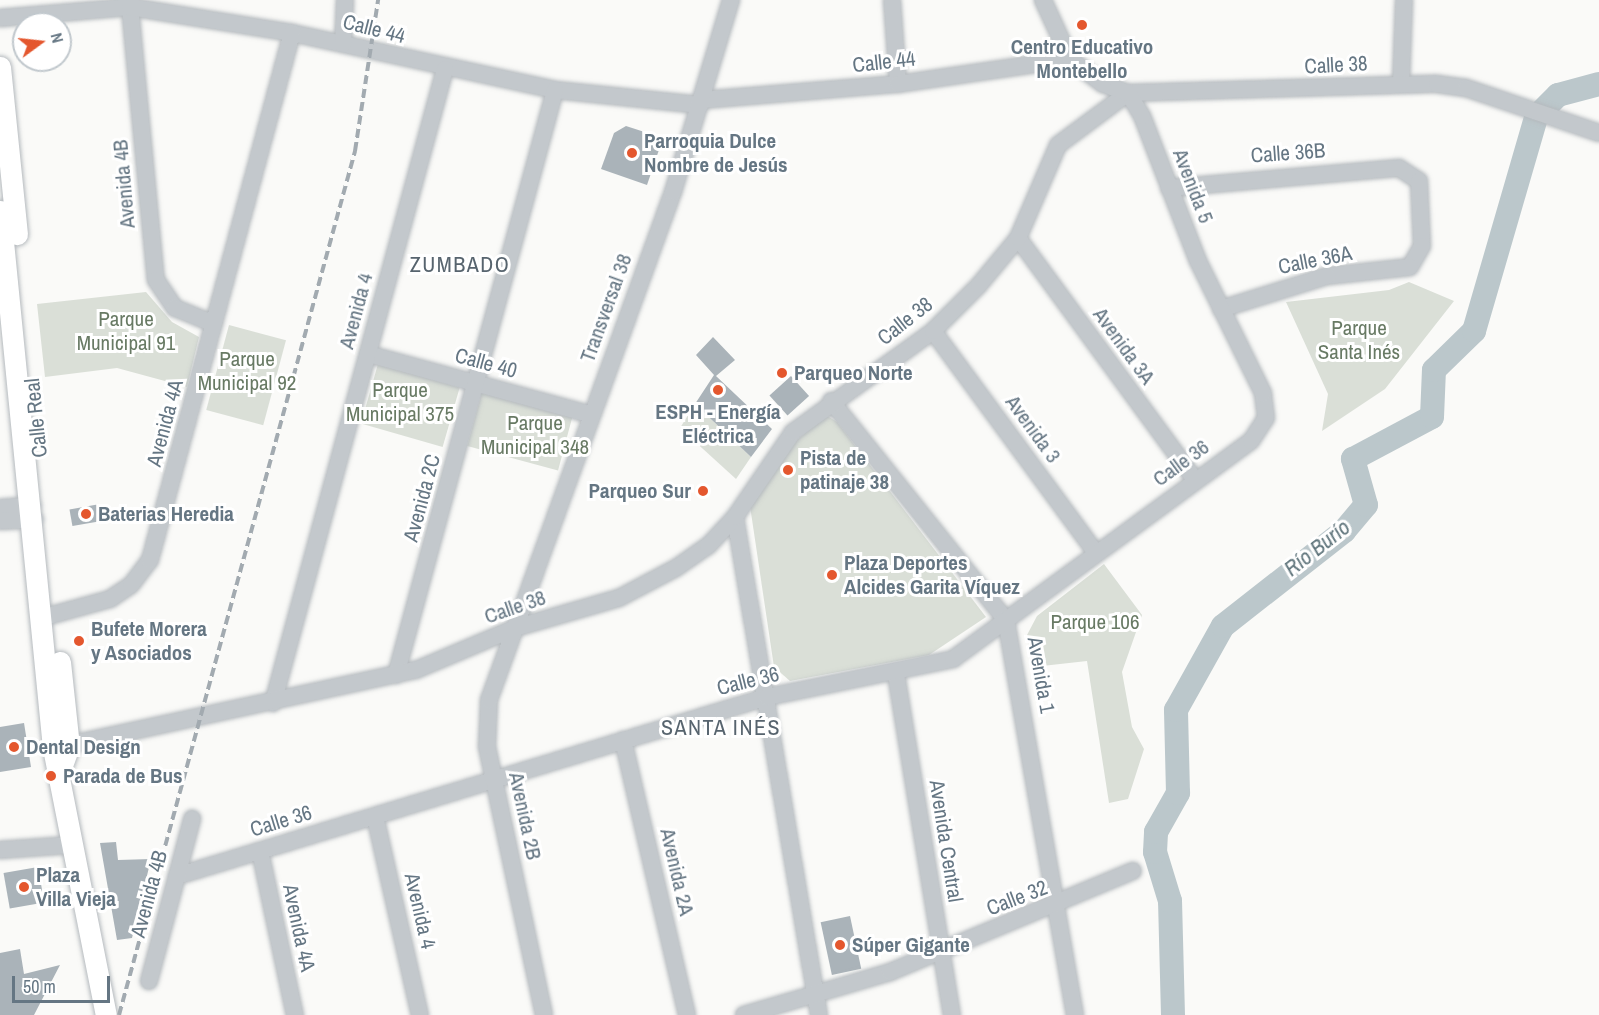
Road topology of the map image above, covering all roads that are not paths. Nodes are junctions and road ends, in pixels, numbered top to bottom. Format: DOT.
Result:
graph roads {
  1 [pos="345,0"];
  2 [pos="731,0"];
  3 [pos="892,0"];
  4 [pos="1043,0"];
  5 [pos="1404,0"];
  6 [pos="130,7"];
  7 [pos="0,18"];
  8 [pos="292,33"];
  9 [pos="343,44"];
  10 [pos="1070,59"];
  11 [pos="0,67"];
  12 [pos="445,69"];
  13 [pos="898,84"];
  14 [pos="1401,84"];
  15 [pos="555,90"];
  16 [pos="1128,93"];
  17 [pos="701,103"];
  18 [pos="1599,133"];
  19 [pos="1169,188"];
  20 [pos="0,211"];
  21 [pos="1017,238"];
  22 [pos="1418,261"];
  23 [pos="1221,309"];
  24 [pos="214,324"];
  25 [pos="933,331"];
  26 [pos="368,354"];
  27 [pos="476,384"];
  28 [pos="831,401"];
  29 [pos="592,415"];
  30 [pos="1266,418"];
  31 [pos="1195,480"];
  32 [pos="0,508"];
  33 [pos="34,512"];
  34 [pos="735,516"];
  35 [pos="0,521"];
  36 [pos="1096,553"];
  37 [pos="48,617"];
  38 [pos="1006,620"];
  39 [pos="515,628"];
  40 [pos="896,674"];
  41 [pos="396,675"];
  42 [pos="767,697"];
  43 [pos="273,703"];
  44 [pos="623,740"];
  45 [pos="61,747"];
  46 [pos="494,779"];
  47 [pos="375,816"];
  48 [pos="192,819"];
  49 [pos="70,845"];
  50 [pos="0,850"];
  51 [pos="260,851"];
  52 [pos="1133,871"];
  53 [pos="177,876"];
  54 [pos="1056,907"];
  55 [pos="941,952"];
  56 [pos="149,981"];
  57 [pos="816,998"];
  58 [pos="106,1015"];
  59 [pos="295,1015"];
  60 [pos="420,1015"];
  61 [pos="544,1015"];
  62 [pos="687,1015"];
  63 [pos="744,1015"];
  64 [pos="819,1015"];
  65 [pos="952,1015"];
  66 [pos="1075,1015"];
  1 -- 9 [label="street"];
  2 -- 17 [label="street, Transversal 38"];
  3 -- 13 [label="street"];
  4 -- 10 [label="street"];
  5 -- 14 [label="street"];
  6 -- 7 [label="street, Calle 44"];
  6 -- 8 [label="street, Calle 44"];
  6 -- 24 [label="street, Avenida 4B"];
  8 -- 9 [label="street, Calle 44"];
  8 -- 24 [label="street, Avenida 4A"];
  9 -- 12 [label="street, Calle 44"];
  10 -- 13 [label="street, Calle 44"];
  10 -- 16 [label="street"];
  11 -- 37 [label="main road, Calle Real"];
  12 -- 15 [label="street, Calle 44"];
  12 -- 26 [label="street, Avenida 4"];
  13 -- 17 [label="street, Calle 44"];
  14 -- 16 [label="street, Calle 38"];
  14 -- 18 [label="street, Calle 38"];
  15 -- 17 [label="street, Calle 44"];
  15 -- 27 [label="street, Avenida 2C"];
  16 -- 19 [label="street, Avenida 5"];
  16 -- 21 [label="street, Calle 38"];
  17 -- 29 [label="street, Transversal 38"];
  19 -- 22 [label="street, Calle 36B"];
  19 -- 23 [label="street, Avenida 5"];
  20 -- 33 [label="main road, Calle Real"];
  21 -- 25 [label="street, Calle 38"];
  21 -- 31 [label="street, Avenida 3A"];
  22 -- 23 [label="street, Calle 36A"];
  23 -- 30 [label="street, Avenida 5"];
  24 -- 37 [label="street, Avenida 4A"];
  25 -- 28 [label="street, Calle 38"];
  25 -- 36 [label="street, Avenida 3"];
  26 -- 27 [label="street, Calle 40"];
  26 -- 43 [label="street, Avenida 4"];
  27 -- 29 [label="street, Calle 40"];
  27 -- 41 [label="street, Avenida 2C"];
  28 -- 34 [label="street, Calle 38"];
  28 -- 38 [label="street, Avenida 1"];
  29 -- 39 [label="street, Transversal 38"];
  30 -- 31 [label="street, Calle 36"];
  31 -- 36 [label="street, Calle 36"];
  32 -- 33 [label="street"];
  33 -- 35 [label="street"];
  33 -- 37 [label="main road, Calle Real"];
  34 -- 39 [label="street, Calle 38"];
  34 -- 42 [label="street"];
  36 -- 38 [label="street, Calle 36"];
  37 -- 45 [label="main road, Calle Real"];
  38 -- 40 [label="street, Calle 36"];
  38 -- 54 [label="street, Avenida 1"];
  39 -- 41 [label="street, Calle 38"];
  39 -- 46 [label="street, Avenida 2B"];
  40 -- 42 [label="street, Calle 36"];
  40 -- 55 [label="street, Avenida Central"];
  41 -- 43 [label="street, Calle 38"];
  42 -- 44 [label="street, Calle 36"];
  42 -- 57 [label="street"];
  43 -- 45 [label="street, Calle 38"];
  44 -- 46 [label="street, Calle 36"];
  44 -- 62 [label="street, Avenida 2A"];
  45 -- 49 [label="main road, Calle Real"];
  46 -- 47 [label="street, Calle 36"];
  46 -- 61 [label="street, Avenida 2B"];
  47 -- 51 [label="street, Calle 36"];
  47 -- 60 [label="street, Avenida 4"];
  48 -- 53 [label="street, Avenida 4B"];
  49 -- 50 [label="street"];
  49 -- 58 [label="main road, Calle Real"];
  51 -- 53 [label="street, Calle 36"];
  51 -- 59 [label="street, Avenida 4A"];
  52 -- 54 [label="street, Calle 32"];
  53 -- 56 [label="street, Avenida 4B"];
  54 -- 55 [label="street, Calle 32"];
  54 -- 66 [label="street, Avenida 1"];
  55 -- 57 [label="street, Calle 32"];
  55 -- 65 [label="street, Avenida Central"];
  57 -- 63 [label="street, Calle 32"];
  57 -- 64 [label="street"];
}
